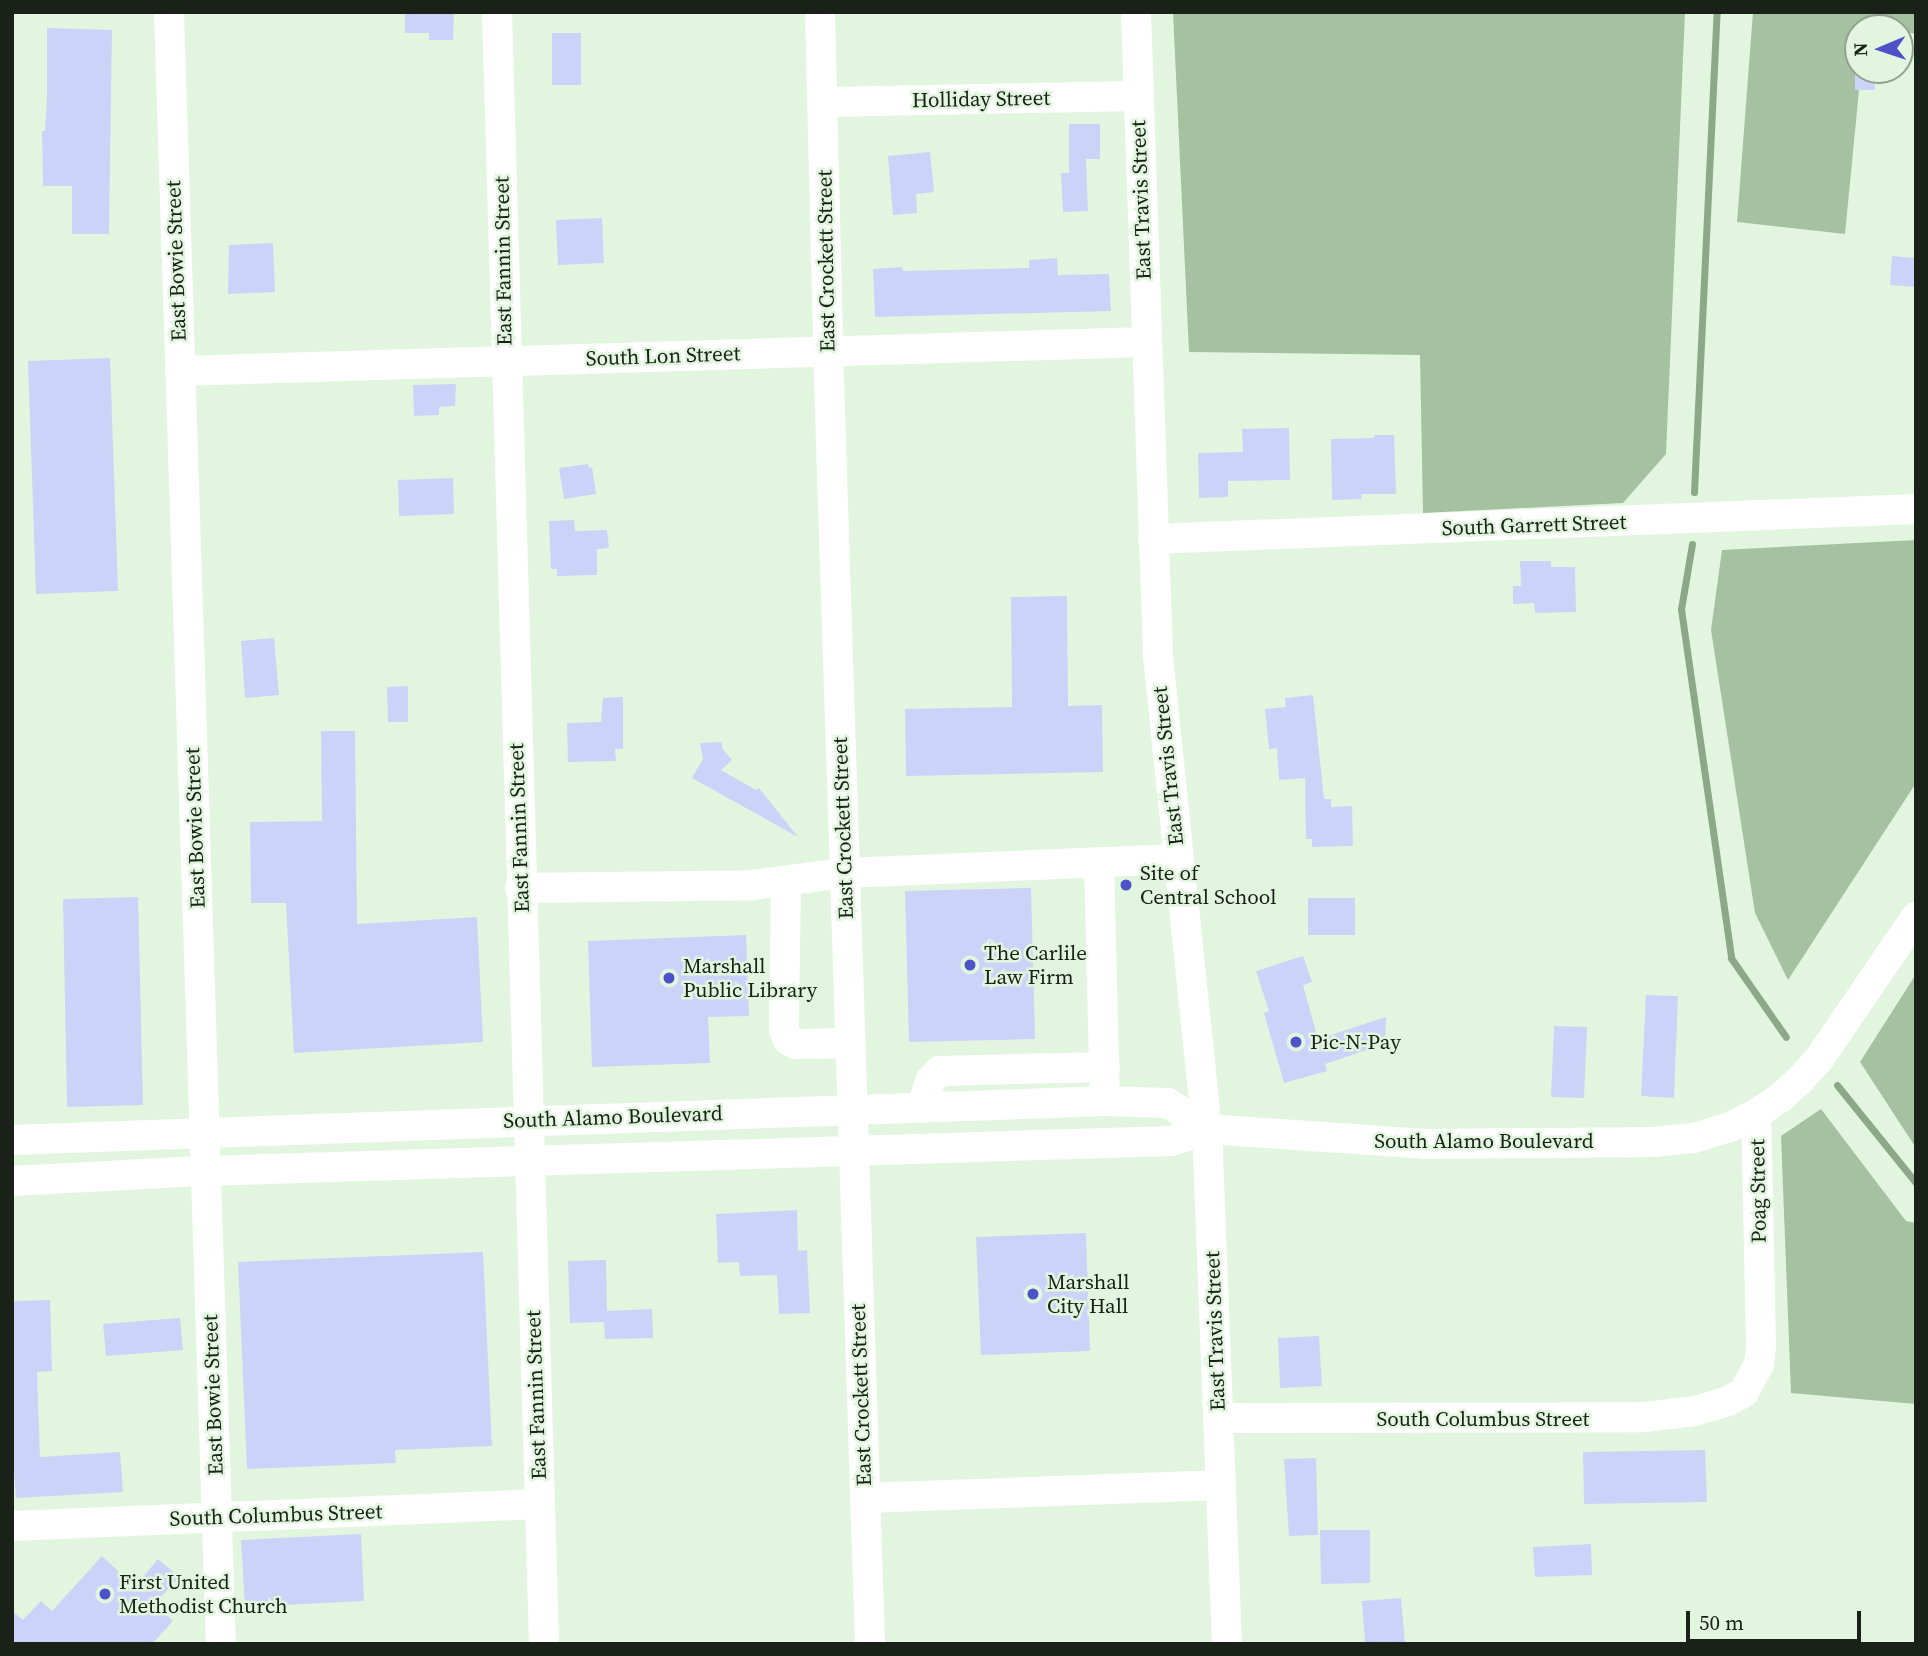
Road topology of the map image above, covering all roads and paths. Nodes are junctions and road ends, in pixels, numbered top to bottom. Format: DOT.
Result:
graph roads {
  1 [pos="169,12"];
  2 [pos="497,12"];
  3 [pos="820,12"];
  4 [pos="1136,12"];
  5 [pos="1138,96"];
  6 [pos="824,102"];
  7 [pos="1146,342"];
  8 [pos="828,351"];
  9 [pos="506,361"];
  10 [pos="180,371"];
  11 [pos="1916,509"];
  12 [pos="1153,539"];
  13 [pos="1177,859"];
  14 [pos="1099,862"];
  15 [pos="845,873"];
  16 [pos="786,881"];
  17 [pos="520,888"];
  18 [pos="1916,917"];
  19 [pos="850,1043"];
  20 [pos="1105,1067"];
  21 [pos="1105,1101"];
  22 [pos="922,1107"];
  23 [pos="853,1109"];
  24 [pos="1756,1114"];
  25 [pos="527,1120"];
  26 [pos="1206,1129"];
  27 [pos="205,1132"];
  28 [pos="12,1140"];
  29 [pos="854,1153"];
  30 [pos="528,1163"];
  31 [pos="206,1171"];
  32 [pos="12,1181"];
  33 [pos="1744,1392"];
  34 [pos="1218,1418"];
  35 [pos="1221,1485"];
  36 [pos="864,1498"];
  37 [pos="539,1504"];
  38 [pos="217,1518"];
  39 [pos="12,1526"];
  40 [pos="221,1644"];
  41 [pos="544,1644"];
  42 [pos="870,1644"];
  43 [pos="1227,1644"];
  1 -- 10 [label="street, East Bowie Street"];
  2 -- 9 [label="street, East Fannin Street"];
  3 -- 6 [label="street, East Crockett Street"];
  4 -- 5 [label="street, East Travis Street"];
  5 -- 6 [label="street, Holliday Street"];
  5 -- 7 [label="street, East Travis Street"];
  6 -- 8 [label="street, East Crockett Street"];
  7 -- 8 [label="street, South Lon Street"];
  7 -- 12 [label="street, East Travis Street"];
  8 -- 9 [label="street, South Lon Street"];
  8 -- 15 [label="street, East Crockett Street"];
  9 -- 10 [label="street, South Lon Street"];
  9 -- 17 [label="street, East Fannin Street"];
  10 -- 27 [label="street, East Bowie Street"];
  11 -- 12 [label="street, South Garrett Street"];
  12 -- 13 [label="street, East Travis Street"];
  13 -- 14 [label="street"];
  13 -- 26 [label="street, East Travis Street"];
  14 -- 15 [label="street"];
  14 -- 20 [label="street"];
  15 -- 16 [label="street"];
  15 -- 19 [label="street, East Crockett Street"];
  16 -- 17 [label="street"];
  16 -- 19 [label="street"];
  17 -- 25 [label="street, East Fannin Street"];
  18 -- 24 [label="street, Poag Street"];
  19 -- 23 [label="street, East Crockett Street"];
  20 -- 21 [label="street"];
  20 -- 22 [label="street"];
  21 -- 22 [label="street, South Alamo Boulevard"];
  21 -- 26 [label="street, South Alamo Boulevard"];
  22 -- 23 [label="street, South Alamo Boulevard"];
  23 -- 25 [label="street, South Alamo Boulevard"];
  23 -- 29 [label="street, East Crockett Street"];
  24 -- 26 [label="street, South Alamo Boulevard"];
  24 -- 33 [label="street, Poag Street"];
  25 -- 27 [label="street, South Alamo Boulevard"];
  25 -- 30 [label="street, East Fannin Street"];
  26 -- 29 [label="street, South Alamo Boulevard"];
  26 -- 34 [label="street, East Travis Street"];
  27 -- 28 [label="street, South Alamo Boulevard"];
  27 -- 31 [label="street, East Bowie Street"];
  29 -- 30 [label="street, South Alamo Boulevard"];
  29 -- 36 [label="street, East Crockett Street"];
  30 -- 31 [label="street, South Alamo Boulevard"];
  30 -- 37 [label="street, East Fannin Street"];
  31 -- 32 [label="street, South Alamo Boulevard"];
  31 -- 38 [label="street, East Bowie Street"];
  33 -- 34 [label="street, South Columbus Street"];
  34 -- 35 [label="street, East Travis Street"];
  35 -- 36 [label="street"];
  35 -- 43 [label="street, East Travis Street"];
  36 -- 42 [label="street, East Crockett Street"];
  37 -- 38 [label="street, South Columbus Street"];
  37 -- 41 [label="street, East Fannin Street"];
  38 -- 39 [label="street, South Columbus Street"];
  38 -- 40 [label="street, East Bowie Street"];
}
